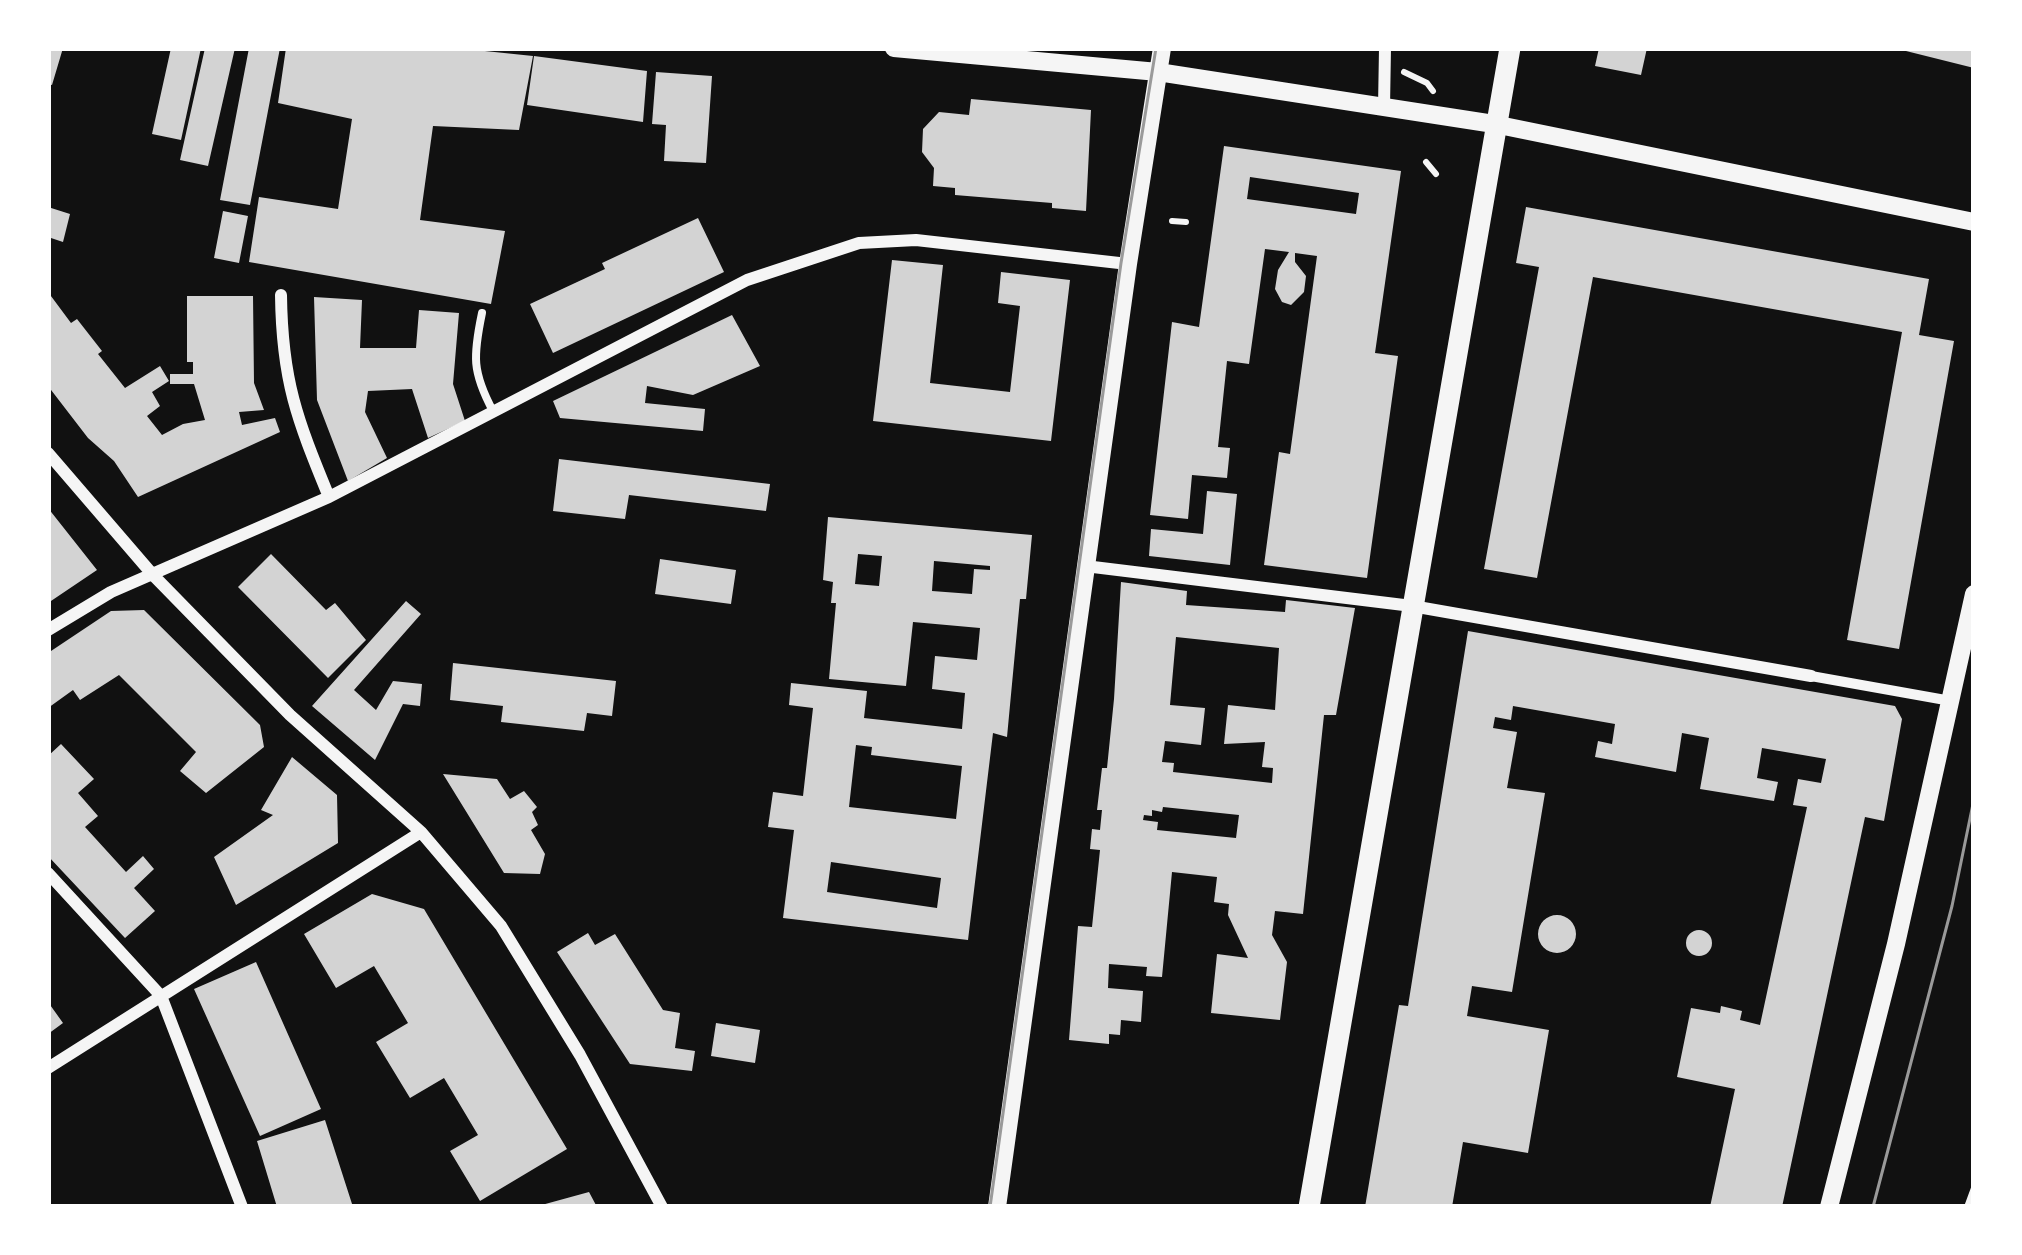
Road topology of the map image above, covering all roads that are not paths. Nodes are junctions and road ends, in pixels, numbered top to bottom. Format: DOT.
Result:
graph roads {
  1 [pos="894,48"];
  2 [pos="1162,48"];
  3 [pos="1510,48"];
  4 [pos="1016,53"];
  5 [pos="1385,56"];
  6 [pos="1158,72"];
  7 [pos="1384,107"];
  8 [pos="1494,124"];
  9 [pos="1974,223"];
  10 [pos="1128,264"];
  11 [pos="281,295"];
  12 [pos="482,313"];
  13 [pos="494,412"];
  14 [pos="48,453"];
  15 [pos="329,496"];
  16 [pos="1085,566"];
  17 [pos="153,574"];
  18 [pos="1974,594"];
  19 [pos="1412,607"];
  20 [pos="48,630"];
  21 [pos="1810,676"];
  22 [pos="1951,701"];
  23 [pos="421,832"];
  24 [pos="48,873"];
  25 [pos="161,996"];
  26 [pos="48,1068"];
  27 [pos="242,1207"];
  28 [pos="662,1207"];
  29 [pos="997,1207"];
  30 [pos="1309,1207"];
  31 [pos="1829,1207"];
  1 -- 4 [label="street"];
  2 -- 6 [label="street"];
  3 -- 8 [label="main road"];
  4 -- 6 [label="street"];
  5 -- 7 [label="street"];
  6 -- 7 [label="street"];
  6 -- 10 [label="street"];
  7 -- 8 [label="street"];
  8 -- 9 [label="street"];
  8 -- 19 [label="main road"];
  10 -- 13 [label="street"];
  10 -- 16 [label="street"];
  11 -- 15 [label="street"];
  12 -- 13 [label="lane"];
  13 -- 15 [label="street"];
  14 -- 17 [label="street"];
  15 -- 17 [label="street"];
  16 -- 19 [label="street"];
  16 -- 29 [label="street"];
  17 -- 20 [label="street"];
  17 -- 23 [label="street"];
  18 -- 22 [label="street"];
  19 -- 21 [label="street"];
  19 -- 30 [label="main road"];
  21 -- 22 [label="street"];
  22 -- 31 [label="street"];
  23 -- 25 [label="street"];
  23 -- 28 [label="street"];
  24 -- 25 [label="street"];
  25 -- 26 [label="street"];
  25 -- 27 [label="street"];
}
